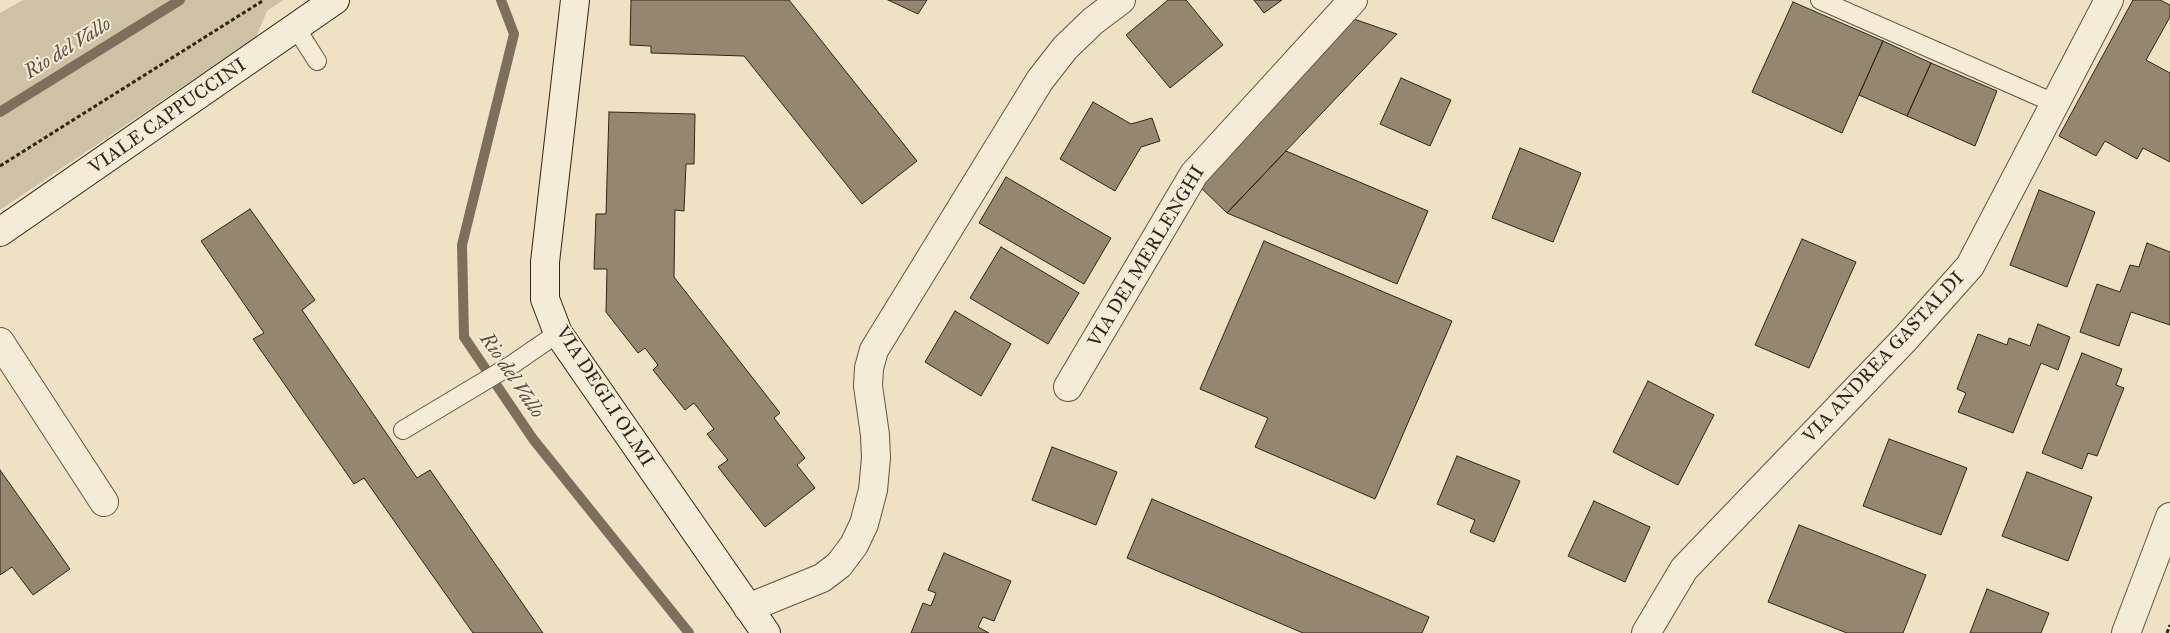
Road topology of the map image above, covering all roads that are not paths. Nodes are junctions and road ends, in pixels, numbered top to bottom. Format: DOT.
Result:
graph roads {
  1 [pos="335,0"];
  2 [pos="1121,0"];
  3 [pos="1353,0"];
  4 [pos="1820,0"];
  5 [pos="2109,0"];
  6 [pos="576,3"];
  7 [pos="296,28"];
  8 [pos="317,61"];
  9 [pos="2054,103"];
  10 [pos="0,232"];
  11 [pos="558,333"];
  12 [pos="0,342"];
  13 [pos="1068,387"];
  14 [pos="403,430"];
  15 [pos="104,502"];
  16 [pos="2170,517"];
  17 [pos="748,608"];
  18 [pos="766,633"];
  19 [pos="1646,633"];
  20 [pos="2126,633"];
  1 -- 7 [label="street, VIALE CAPPUCCINI"];
  2 -- 17 [label="street"];
  3 -- 13 [label="street, VIA DEI MERLENGHI"];
  4 -- 9 [label="lane"];
  5 -- 9 [label="street, VIA ANDREA GASTALDI"];
  6 -- 11 [label="street, VIA DEGLI OLMI"];
  7 -- 8 [label="lane"];
  7 -- 10 [label="street, VIALE CAPPUCCINI"];
  9 -- 19 [label="street, VIA ANDREA GASTALDI"];
  11 -- 14 [label="lane"];
  11 -- 17 [label="street, VIA DEGLI OLMI"];
  12 -- 15 [label="street"];
  16 -- 20 [label="street"];
  17 -- 18 [label="street, VIA DEGLI OLMI"];
}
